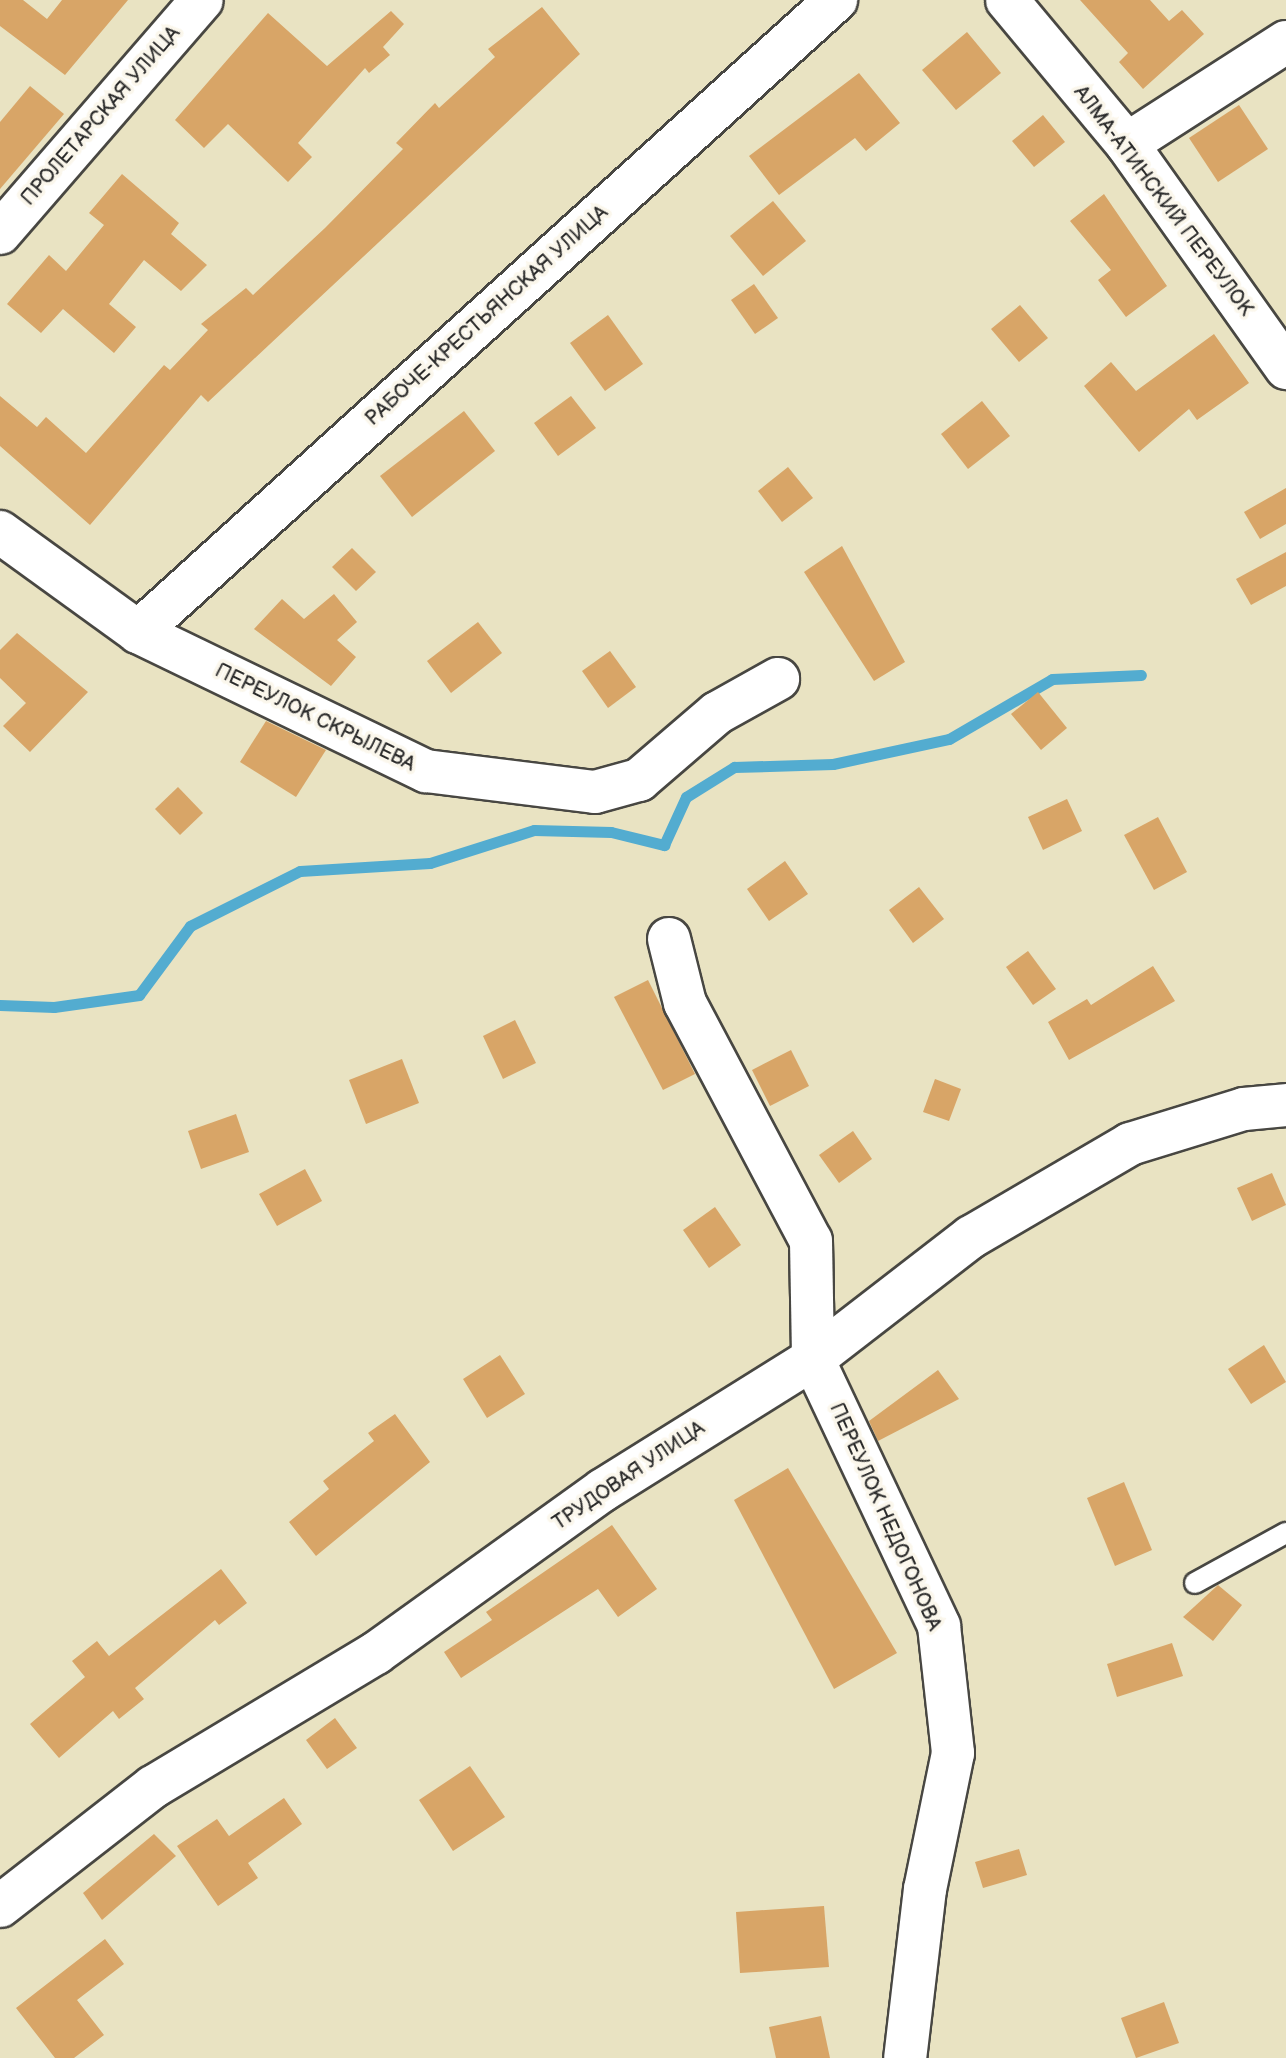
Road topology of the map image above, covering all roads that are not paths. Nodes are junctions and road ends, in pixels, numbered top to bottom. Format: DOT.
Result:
graph roads {
  1 [pos="202,0"];
  2 [pos="836,0"];
  3 [pos="1007,0"];
  4 [pos="1286,42"];
  5 [pos="1127,144"];
  6 [pos="0,233"];
  7 [pos="1286,368"];
  8 [pos="0,532"];
  9 [pos="138,632"];
  10 [pos="778,679"];
  11 [pos="669,939"];
  12 [pos="1286,1105"];
  13 [pos="813,1359"];
  14 [pos="1286,1533"];
  15 [pos="1195,1583"];
  16 [pos="0,1906"];
  17 [pos="905,2058"];
  1 -- 6 [label="street, ПРОЛЕТАРСКАЯ УЛИЦА"];
  2 -- 9 [label="street, РАБОЧЕ-КРЕСТЬЯНСКАЯ УЛИЦА"];
  3 -- 5 [label="street, АЛМА-АТИНСКИЙ ПЕРЕУЛОК"];
  4 -- 5 [label="street"];
  5 -- 7 [label="street, АЛМА-АТИНСКИЙ ПЕРЕУЛОК"];
  8 -- 9 [label="street, ПЕРЕУЛОК СКРЫЛЕВА"];
  9 -- 10 [label="street, ПЕРЕУЛОК СКРЫЛЕВА"];
  11 -- 13 [label="street"];
  12 -- 13 [label="street, ТРУДОВАЯ УЛИЦА"];
  13 -- 16 [label="street, ТРУДОВАЯ УЛИЦА"];
  13 -- 17 [label="street, ПЕРЕУЛОК НЕДОГОНОВА"];
  14 -- 15 [label="lane"];
}
